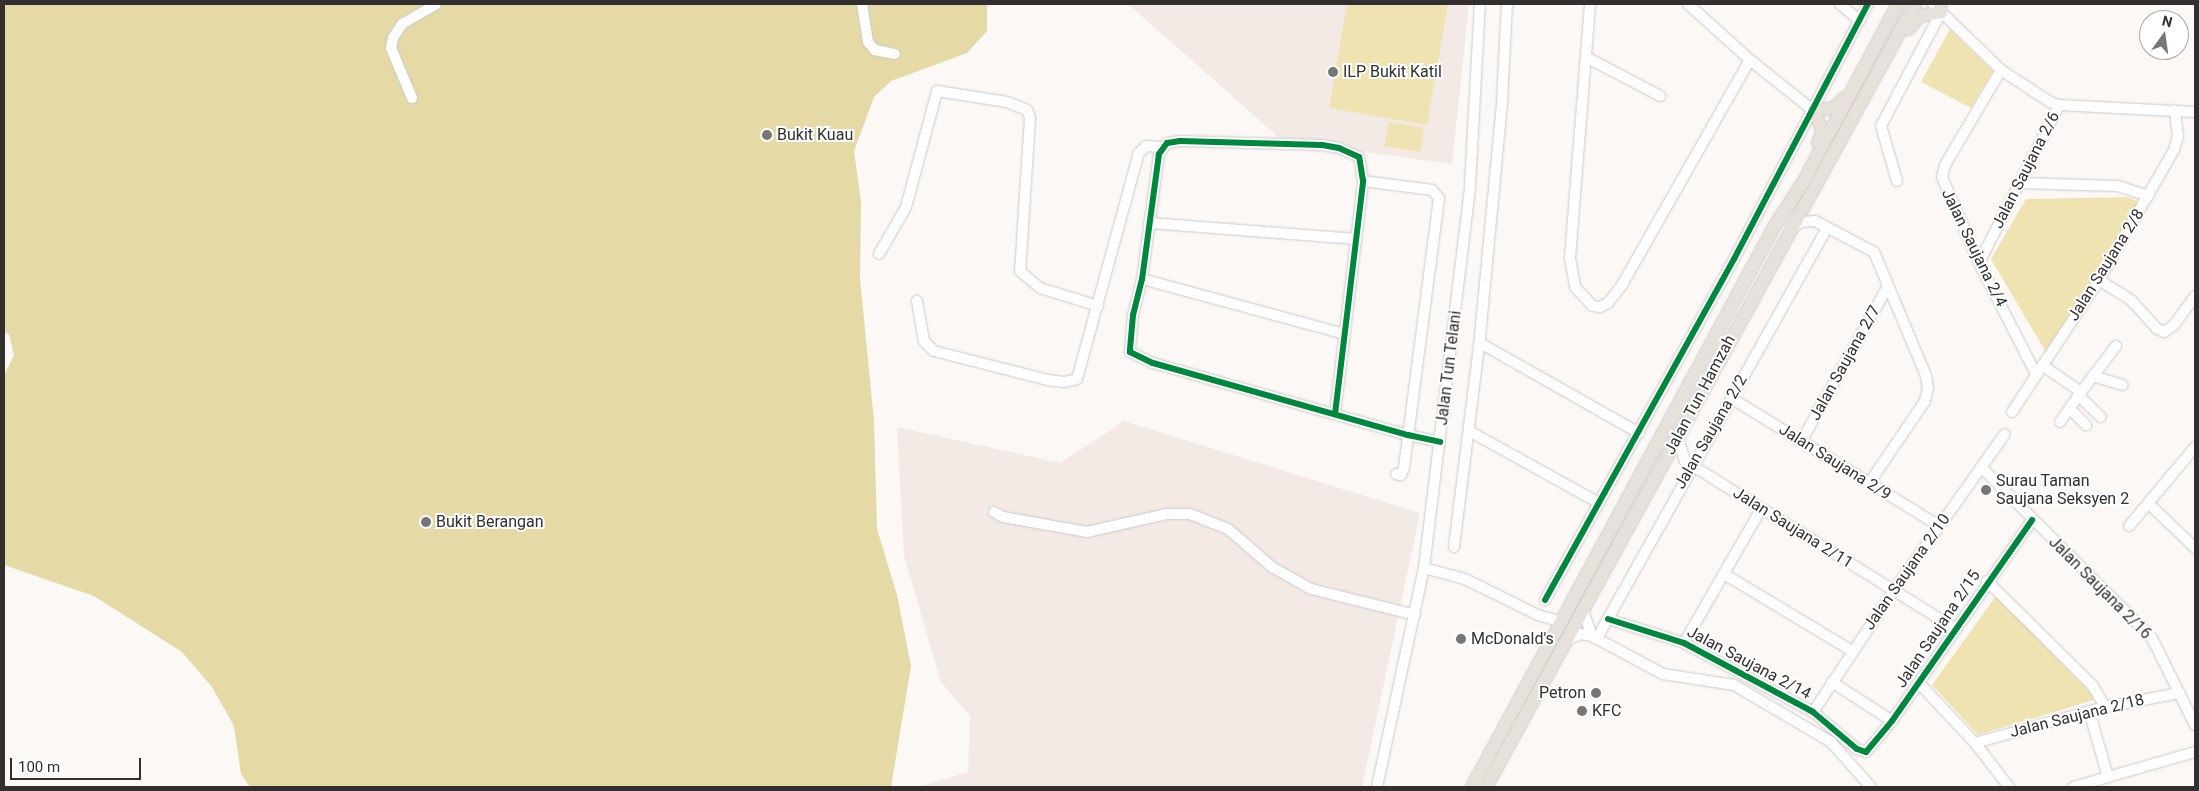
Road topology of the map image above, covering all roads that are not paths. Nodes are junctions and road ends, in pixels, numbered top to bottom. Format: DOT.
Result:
graph roads {
  1 [pos="436,4"];
  2 [pos="862,4"];
  3 [pos="1480,4"];
  4 [pos="1507,4"];
  5 [pos="1590,4"];
  6 [pos="1688,4"];
  7 [pos="1840,4"];
  8 [pos="1868,4"];
  9 [pos="1898,4"];
  10 [pos="1915,4"];
  11 [pos="1938,6"];
  12 [pos="1860,21"];
  13 [pos="1873,49"];
  14 [pos="895,54"];
  15 [pos="1586,57"];
  16 [pos="1750,60"];
  17 [pos="2001,70"];
  18 [pos="1869,90"];
  19 [pos="1660,96"];
  20 [pos="412,98"];
  21 [pos="2059,105"];
  22 [pos="1814,110"];
  23 [pos="2175,110"];
  24 [pos="2195,112"];
  25 [pos="1162,147"];
  26 [pos="1896,181"];
  27 [pos="1363,182"];
  28 [pos="2020,183"];
  29 [pos="1808,195"];
  30 [pos="2148,196"];
  31 [pos="1815,221"];
  32 [pos="1149,223"];
  33 [pos="1774,227"];
  34 [pos="1828,227"];
  35 [pos="1790,228"];
  36 [pos="1356,239"];
  37 [pos="879,254"];
  38 [pos="1979,262"];
  39 [pos="1142,279"];
  40 [pos="2099,280"];
  41 [pos="1888,286"];
  42 [pos="2195,296"];
  43 [pos="918,301"];
  44 [pos="1098,306"];
  45 [pos="1344,334"];
  46 [pos="1480,343"];
  47 [pos="2116,346"];
  48 [pos="2039,370"];
  49 [pos="2093,376"];
  50 [pos="2123,385"];
  51 [pos="2080,394"];
  52 [pos="1731,398"];
  53 [pos="2070,409"];
  54 [pos="2012,412"];
  55 [pos="1335,414"];
  56 [pos="2101,416"];
  57 [pos="2060,422"];
  58 [pos="2086,425"];
  59 [pos="1469,431"];
  60 [pos="1639,433"];
  61 [pos="2005,434"];
  62 [pos="1408,435"];
  63 [pos="1678,437"];
  64 [pos="1802,440"];
  65 [pos="1440,442"];
  66 [pos="2195,446"];
  67 [pos="1688,463"];
  68 [pos="1662,466"];
  69 [pos="1981,467"];
  70 [pos="1396,474"];
  71 [pos="1870,482"];
  72 [pos="1599,504"];
  73 [pos="2149,504"];
  74 [pos="1761,509"];
  75 [pos="994,512"];
  76 [pos="2032,520"];
  77 [pos="1939,526"];
  78 [pos="2129,526"];
  79 [pos="1454,547"];
  80 [pos="2195,548"];
  81 [pos="1424,568"];
  82 [pos="1724,574"];
  83 [pos="1987,581"];
  84 [pos="1894,590"];
  85 [pos="1544,600"];
  86 [pos="1583,611"];
  87 [pos="1415,615"];
  88 [pos="1608,618"];
  89 [pos="1562,622"];
  90 [pos="1956,629"];
  91 [pos="1594,637"];
  92 [pos="1569,639"];
  93 [pos="1684,643"];
  94 [pos="1852,651"];
  95 [pos="1832,682"];
  96 [pos="1919,683"];
  97 [pos="2180,692"];
  98 [pos="2105,707"];
  99 [pos="2089,711"];
  100 [pos="1813,712"];
  101 [pos="1892,721"];
  102 [pos="2195,724"];
  103 [pos="1975,743"];
  104 [pos="1862,750"];
  105 [pos="2195,752"];
  106 [pos="1853,767"];
  107 [pos="2108,777"];
  108 [pos="1377,787"];
  109 [pos="1472,787"];
  110 [pos="1486,787"];
  111 [pos="1871,787"];
  112 [pos="2009,787"];
  113 [pos="2073,787"];
  1 -- 20 [label="street"];
  2 -- 14 [label="street"];
  3 -- 65 [label="street, Jalan Tun Telani"];
  4 -- 46 [label="street"];
  5 -- 15 [label="street"];
  6 -- 16 [label="street"];
  7 -- 12 [label="street"];
  8 -- 12 [label="street"];
  9 -- 13 [label="main road, Jalan Tun Hamzah"];
  10 -- 18 [label="main road, Jalan Tun Hamzah"];
  11 -- 17 [label="street"];
  11 -- 18 [label="main road"];
  11 -- 26 [label="street"];
  12 -- 22 [label="street"];
  13 -- 22 [label="main road"];
  13 -- 33 [label="main road, Jalan Tun Hamzah"];
  15 -- 16 [label="street"];
  15 -- 19 [label="street"];
  16 -- 22 [label="street"];
  17 -- 21 [label="street"];
  17 -- 38 [label="street, Jalan Saujana 2/4"];
  18 -- 29 [label="main road, Jalan Tun Hamzah"];
  21 -- 23 [label="street"];
  21 -- 28 [label="street, Jalan Saujana 2/6"];
  22 -- 33 [label="main road"];
  22 -- 60 [label="street"];
  23 -- 24 [label="street"];
  23 -- 30 [label="street, Jalan Saujana 2/8"];
  25 -- 27 [label="street"];
  25 -- 32 [label="street"];
  25 -- 44 [label="street"];
  27 -- 36 [label="street"];
  27 -- 62 [label="street"];
  28 -- 30 [label="street"];
  28 -- 38 [label="street, Jalan Saujana 2/6"];
  29 -- 31 [label="street"];
  29 -- 35 [label="main road, Jalan Tun Hamzah"];
  30 -- 40 [label="street, Jalan Saujana 2/8"];
  31 -- 34 [label="street"];
  31 -- 35 [label="street"];
  32 -- 36 [label="street"];
  32 -- 39 [label="street"];
  33 -- 89 [label="main road, Jalan Tun Hamzah"];
  34 -- 41 [label="street"];
  34 -- 52 [label="street, Jalan Saujana 2/2"];
  35 -- 63 [label="main road, Jalan Tun Hamzah"];
  36 -- 45 [label="street"];
  37 -- 44 [label="street"];
  38 -- 48 [label="street, Jalan Saujana 2/4"];
  39 -- 45 [label="street"];
  39 -- 55 [label="street"];
  40 -- 42 [label="street"];
  40 -- 48 [label="street, Jalan Saujana 2/8"];
  41 -- 64 [label="street, Jalan Saujana 2/7"];
  41 -- 71 [label="street"];
  43 -- 44 [label="street"];
  45 -- 55 [label="street"];
  46 -- 59 [label="street"];
  46 -- 60 [label="street"];
  47 -- 49 [label="street"];
  48 -- 51 [label="street"];
  48 -- 54 [label="street, Jalan Saujana 2/8"];
  49 -- 50 [label="street"];
  49 -- 51 [label="street"];
  51 -- 53 [label="street"];
  51 -- 56 [label="street"];
  52 -- 64 [label="street, Jalan Saujana 2/9"];
  52 -- 67 [label="street, Jalan Saujana 2/2"];
  53 -- 57 [label="street"];
  53 -- 58 [label="street"];
  55 -- 62 [label="street"];
  59 -- 72 [label="street"];
  59 -- 79 [label="street"];
  60 -- 72 [label="street"];
  61 -- 69 [label="street, Jalan Saujana 2/10"];
  62 -- 65 [label="street"];
  62 -- 70 [label="street"];
  63 -- 67 [label="street"];
  63 -- 68 [label="main road, Jalan Tun Hamzah"];
  64 -- 71 [label="street, Jalan Saujana 2/9"];
  65 -- 81 [label="street, Jalan Tun Telani"];
  66 -- 73 [label="street"];
  67 -- 68 [label="street"];
  67 -- 74 [label="street, Jalan Saujana 2/11"];
  67 -- 88 [label="street, Jalan Saujana 2/2"];
  68 -- 86 [label="main road, Jalan Tun Hamzah"];
  69 -- 76 [label="street, Jalan Saujana 2/16"];
  69 -- 77 [label="street, Jalan Saujana 2/10"];
  71 -- 77 [label="street, Jalan Saujana 2/9"];
  72 -- 85 [label="street"];
  73 -- 78 [label="street"];
  73 -- 80 [label="street"];
  74 -- 82 [label="street"];
  74 -- 84 [label="street, Jalan Saujana 2/11"];
  75 -- 87 [label="street"];
  76 -- 83 [label="street, Jalan Saujana 2/15"];
  76 -- 97 [label="street, Jalan Saujana 2/16"];
  77 -- 84 [label="street, Jalan Saujana 2/10"];
  81 -- 87 [label="street, Jalan Tun Telani"];
  81 -- 89 [label="street"];
  82 -- 93 [label="street"];
  82 -- 94 [label="street"];
  83 -- 90 [label="street, Jalan Saujana 2/15"];
  83 -- 98 [label="street"];
  84 -- 90 [label="street, Jalan Saujana 2/11"];
  84 -- 94 [label="street, Jalan Saujana 2/10"];
  86 -- 91 [label="street"];
  86 -- 92 [label="main road, Jalan Tun Hamzah"];
  87 -- 108 [label="street, Jalan Tun Telani"];
  88 -- 91 [label="street, Jalan Saujana 2/2"];
  88 -- 93 [label="street, Jalan Saujana 2/14"];
  89 -- 109 [label="main road, Jalan Tun Hamzah"];
  90 -- 96 [label="street, Jalan Saujana 2/15"];
  91 -- 92 [label="street"];
  91 -- 106 [label="street"];
  92 -- 110 [label="main road, Jalan Tun Hamzah"];
  93 -- 100 [label="street, Jalan Saujana 2/14"];
  94 -- 95 [label="street, Jalan Saujana 2/10"];
  95 -- 100 [label="street, Jalan Saujana 2/10"];
  95 -- 101 [label="street"];
  96 -- 101 [label="street, Jalan Saujana 2/15"];
  96 -- 103 [label="street"];
  97 -- 98 [label="street, Jalan Saujana 2/18"];
  97 -- 102 [label="street, Jalan Saujana 2/16"];
  98 -- 99 [label="street, Jalan Saujana 2/18"];
  99 -- 103 [label="street, Jalan Saujana 2/18"];
  99 -- 107 [label="street"];
  100 -- 104 [label="street, Jalan Saujana 2/14"];
  101 -- 104 [label="street, Jalan Saujana 2/15"];
  103 -- 112 [label="street"];
  104 -- 106 [label="street"];
  105 -- 107 [label="street"];
  106 -- 111 [label="street"];
  107 -- 113 [label="street"];
}
